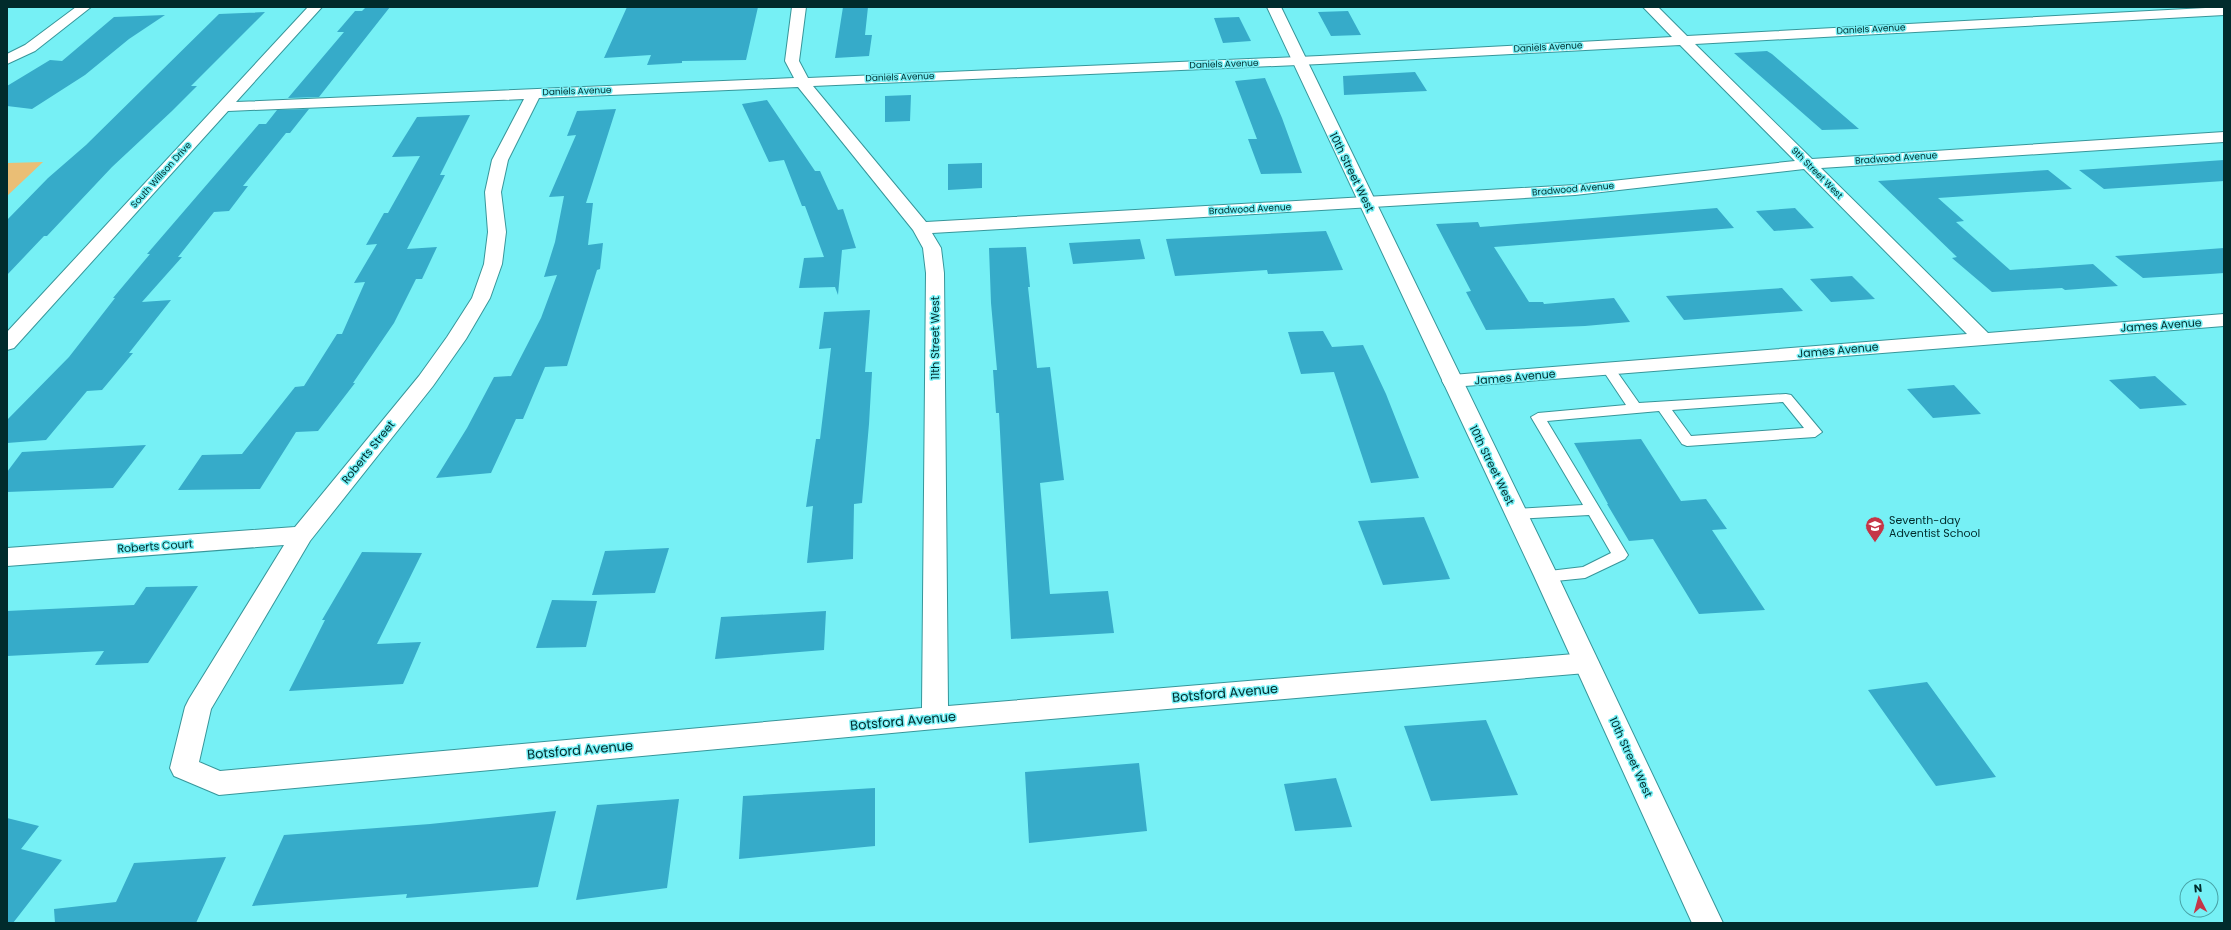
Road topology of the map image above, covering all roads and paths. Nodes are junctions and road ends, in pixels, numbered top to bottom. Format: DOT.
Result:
graph roads {
  1 [pos="84,7"];
  2 [pos="315,7"];
  3 [pos="799,7"];
  4 [pos="1274,7"];
  5 [pos="1650,7"];
  6 [pos="2224,10"];
  7 [pos="1682,39"];
  8 [pos="7,60"];
  9 [pos="1299,60"];
  10 [pos="802,81"];
  11 [pos="534,93"];
  12 [pos="224,107"];
  13 [pos="2224,137"];
  14 [pos="1808,164"];
  15 [pos="1367,202"];
  16 [pos="921,228"];
  17 [pos="2224,320"];
  18 [pos="1983,339"];
  19 [pos="7,344"];
  20 [pos="1608,369"];
  21 [pos="1452,382"];
  22 [pos="1662,406"];
  23 [pos="1635,408"];
  24 [pos="1592,510"];
  25 [pos="1516,514"];
  26 [pos="302,536"];
  27 [pos="7,557"];
  28 [pos="1546,576"];
  29 [pos="1586,663"];
  30 [pos="935,718"];
  31 [pos="219,782"];
  32 [pos="1708,923"];
  1 -- 8 [label="street"];
  2 -- 12 [label="street, South Willson Drive"];
  3 -- 10 [label="street, 11th Street West"];
  4 -- 9 [label="street, 10th Street West"];
  5 -- 7 [label="street, 9th Street West"];
  6 -- 7 [label="street, Daniels Avenue"];
  7 -- 9 [label="street, Daniels Avenue"];
  7 -- 14 [label="street, 9th Street West"];
  9 -- 10 [label="street, Daniels Avenue"];
  9 -- 15 [label="street, 10th Street West"];
  10 -- 11 [label="street, Daniels Avenue"];
  10 -- 16 [label="street, 11th Street West"];
  11 -- 12 [label="street, Daniels Avenue"];
  11 -- 26 [label="street, Roberts Street"];
  12 -- 19 [label="street, South Willson Drive"];
  13 -- 14 [label="street, Bradwood Avenue"];
  14 -- 15 [label="street, Bradwood Avenue"];
  14 -- 18 [label="street, 9th Street West"];
  15 -- 16 [label="street, Bradwood Avenue"];
  15 -- 21 [label="street, 10th Street West"];
  16 -- 30 [label="street, 11th Street West"];
  17 -- 18 [label="street, James Avenue"];
  18 -- 20 [label="street, James Avenue"];
  20 -- 21 [label="street, James Avenue"];
  20 -- 23 [label="lane"];
  21 -- 25 [label="street, 10th Street West"];
  22 -- 22 [label="lane"];
  22 -- 23 [label="lane"];
  23 -- 24 [label="lane"];
  24 -- 25 [label="lane"];
  24 -- 28 [label="lane"];
  25 -- 28 [label="street, 10th Street West"];
  26 -- 27 [label="street, Roberts Court"];
  26 -- 31 [label="street, Roberts Street"];
  28 -- 29 [label="street, 10th Street West"];
  29 -- 30 [label="street, Botsford Avenue"];
  29 -- 32 [label="street, 10th Street West"];
  30 -- 31 [label="street, Botsford Avenue"];
}
